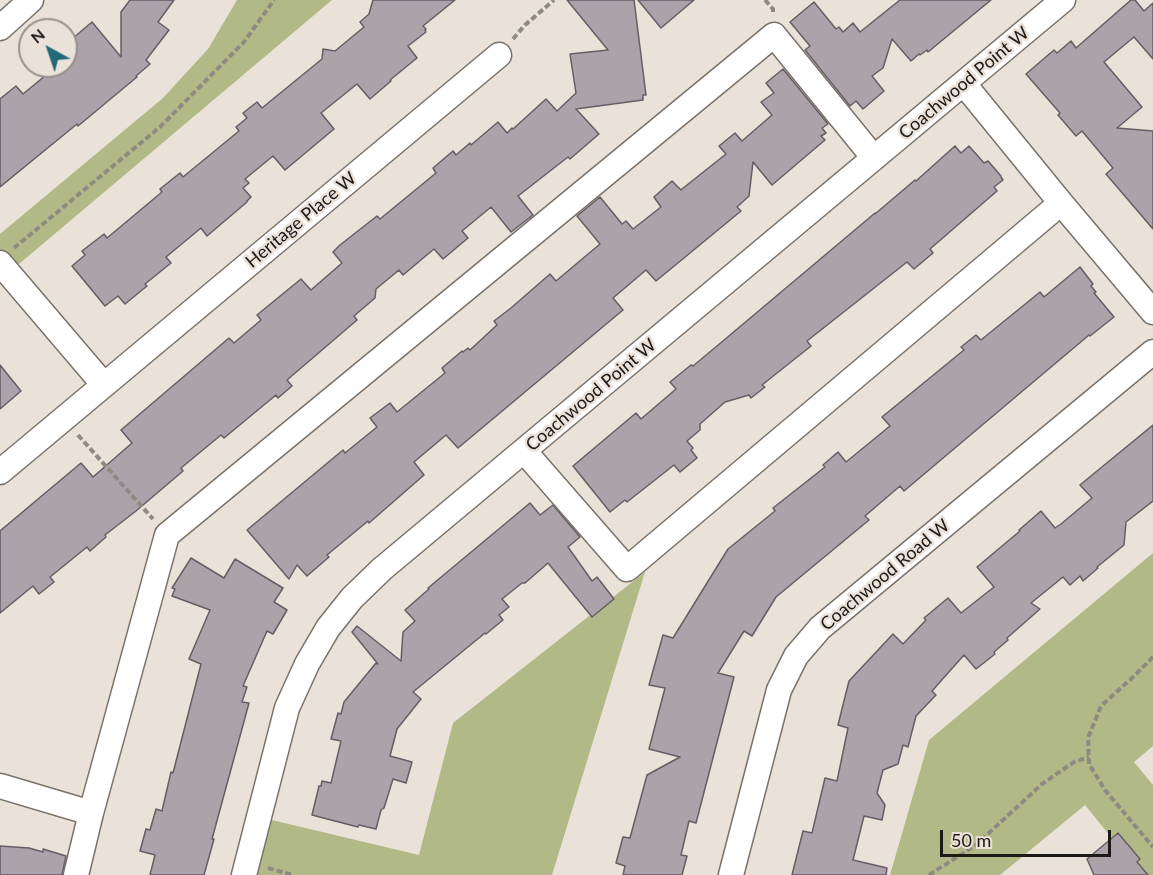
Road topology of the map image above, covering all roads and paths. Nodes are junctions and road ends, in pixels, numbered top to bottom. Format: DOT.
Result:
graph roads {
  1 [pos="31,0"];
  2 [pos="274,0"];
  3 [pos="554,0"];
  4 [pos="1063,0"];
  5 [pos="0,28"];
  6 [pos="500,55"];
  7 [pos="964,84"];
  8 [pos="874,158"];
  9 [pos="1061,203"];
  10 [pos="4,258"];
  11 [pos="1153,312"];
  12 [pos="1153,352"];
  13 [pos="104,385"];
  14 [pos="64,418"];
  15 [pos="524,451"];
  16 [pos="0,472"];
  17 [pos="167,535"];
  18 [pos="1153,657"];
  19 [pos="1089,757"];
  20 [pos="0,786"];
  21 [pos="92,813"];
  22 [pos="1153,847"];
  23 [pos="76,875"];
  24 [pos="244,875"];
  25 [pos="731,875"];
  26 [pos="929,875"];
  1 -- 5 [label="street"];
  2 -- 10 [label="path"];
  3 -- 6 [label="path"];
  4 -- 7 [label="street, Coachwood Point W"];
  6 -- 13 [label="street, Heritage Place W"];
  7 -- 8 [label="street, Coachwood Point W"];
  7 -- 9 [label="street"];
  8 -- 15 [label="street, Coachwood Point W"];
  8 -- 17 [label="street"];
  9 -- 11 [label="street"];
  9 -- 15 [label="street"];
  10 -- 13 [label="street"];
  12 -- 25 [label="street, Coachwood Road W"];
  13 -- 14 [label="street, Heritage Place W"];
  14 -- 16 [label="street, Heritage Place W"];
  14 -- 17 [label="path"];
  15 -- 24 [label="street, Coachwood Point W"];
  17 -- 21 [label="street"];
  18 -- 19 [label="path"];
  19 -- 22 [label="path"];
  19 -- 26 [label="path"];
  20 -- 21 [label="street"];
  21 -- 23 [label="street"];
}
